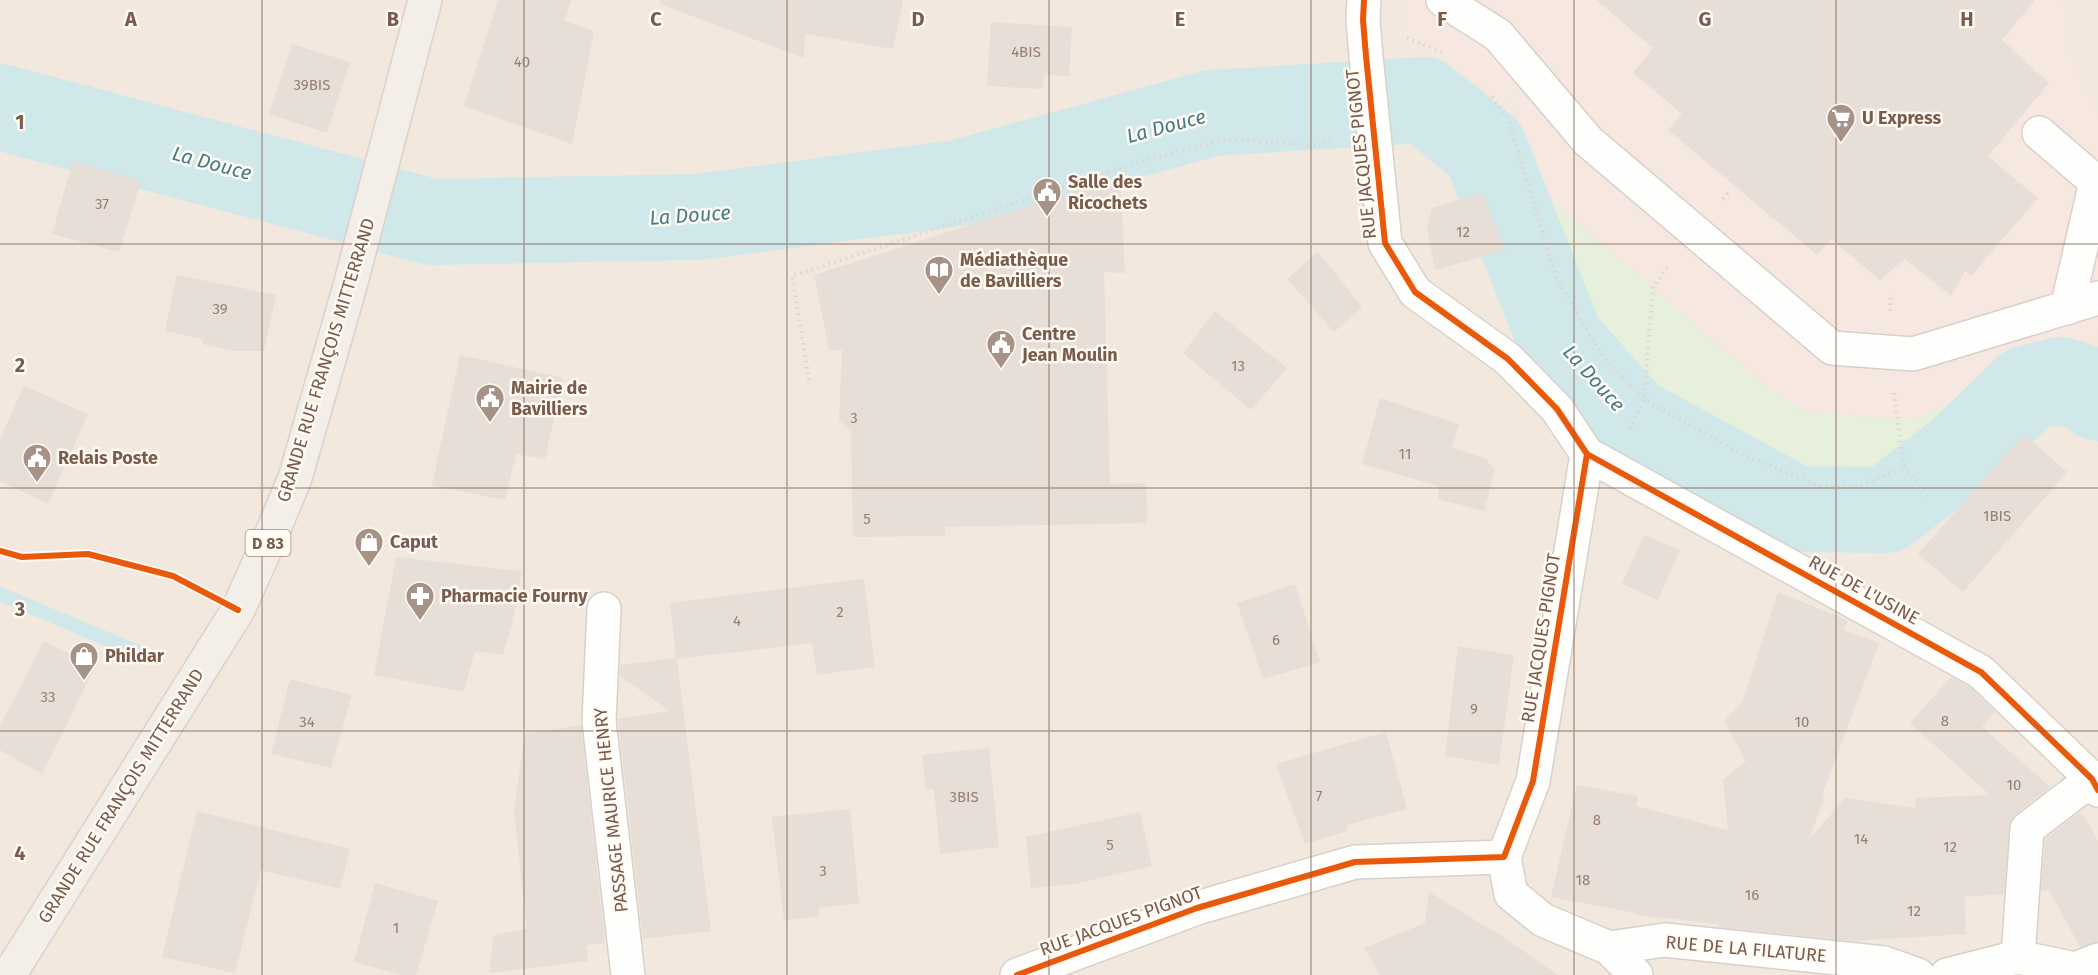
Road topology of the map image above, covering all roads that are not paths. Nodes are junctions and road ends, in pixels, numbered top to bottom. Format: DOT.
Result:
graph roads {
  1 [pos="425,0"];
  2 [pos="1364,0"];
  3 [pos="1443,0"];
  4 [pos="2039,133"];
  5 [pos="2098,298"];
  6 [pos="2067,308"];
  7 [pos="1587,454"];
  8 [pos="604,609"];
  9 [pos="2095,785"];
  10 [pos="1504,857"];
  11 [pos="1609,948"];
  12 [pos="2018,957"];
  13 [pos="2098,960"];
  14 [pos="9,975"];
  15 [pos="628,975"];
  16 [pos="1017,975"];
  17 [pos="1636,975"];
  18 [pos="1918,975"];
  19 [pos="1947,975"];
  1 -- 14 [label="main road, GRANDE RUE FRANÇOIS MITTERRAND / D 83"];
  2 -- 7 [label="street, RUE JACQUES PIGNOT"];
  3 -- 6 [label="street"];
  4 -- 6 [label="street"];
  5 -- 6 [label="street"];
  7 -- 9 [label="street, RUE DE L'USINE"];
  7 -- 10 [label="street, RUE JACQUES PIGNOT"];
  8 -- 15 [label="street, PASSAGE MAURICE HENRY"];
  9 -- 12 [label="street"];
  10 -- 11 [label="street"];
  10 -- 16 [label="street, RUE JACQUES PIGNOT"];
  11 -- 17 [label="street"];
  11 -- 18 [label="street, RUE DE LA FILATURE"];
  12 -- 13 [label="street"];
  12 -- 19 [label="street"];
}
